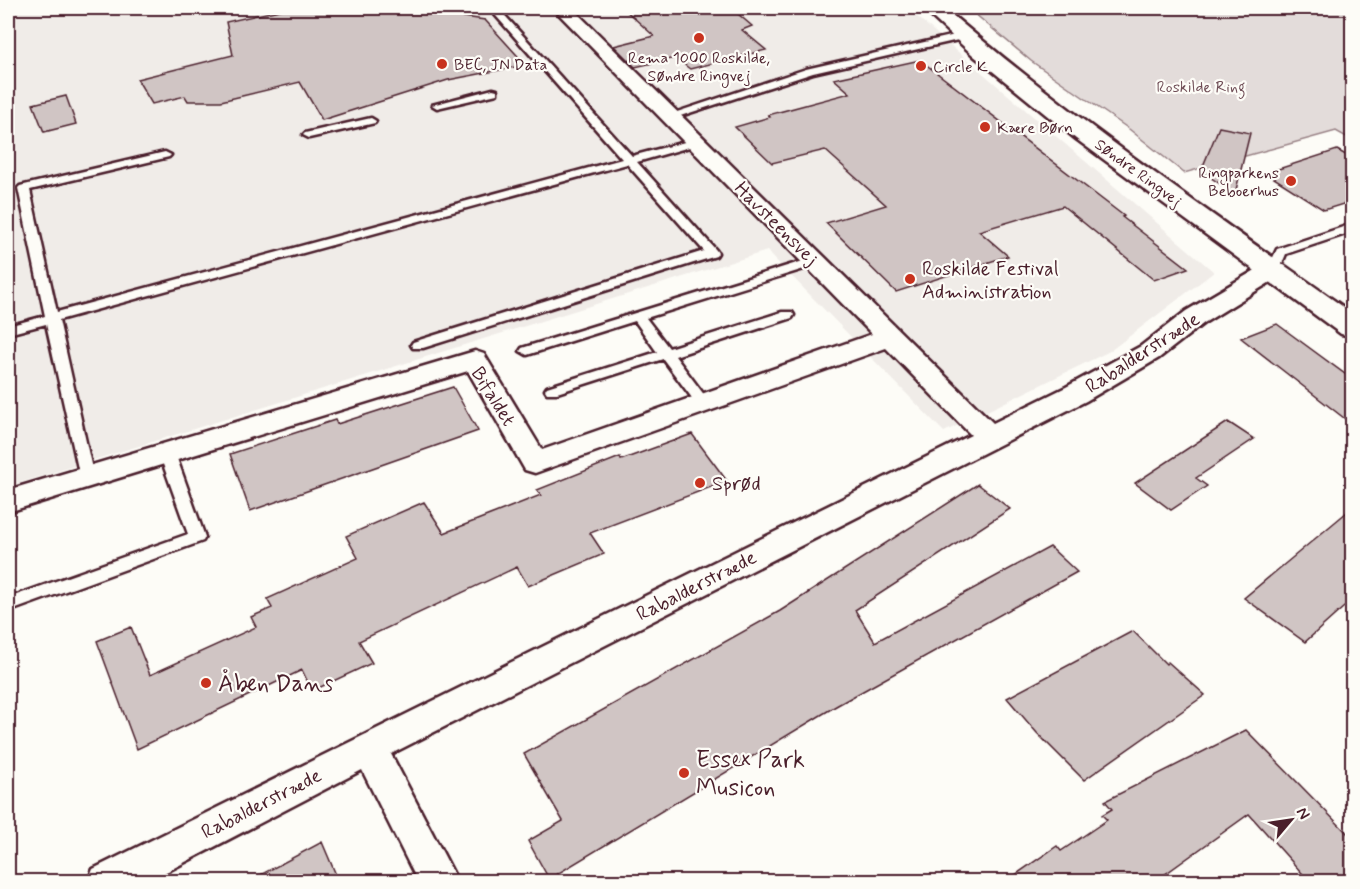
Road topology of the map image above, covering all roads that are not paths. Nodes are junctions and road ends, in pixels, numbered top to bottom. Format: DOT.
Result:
graph roads {
  1 [pos="493,8"];
  2 [pos="565,8"];
  3 [pos="932,8"];
  4 [pos="964,36"];
  5 [pos="493,92"];
  6 [pos="437,105"];
  7 [pos="670,116"];
  8 [pos="371,121"];
  9 [pos="309,135"];
  10 [pos="696,142"];
  11 [pos="165,155"];
  12 [pos="630,160"];
  13 [pos="1353,228"];
  14 [pos="816,261"];
  15 [pos="1273,270"];
  16 [pos="787,315"];
  17 [pos="638,316"];
  18 [pos="51,319"];
  19 [pos="1353,327"];
  20 [pos="8,330"];
  21 [pos="891,337"];
  22 [pos="418,345"];
  23 [pos="527,351"];
  24 [pos="666,354"];
  25 [pos="552,390"];
  26 [pos="703,404"];
  27 [pos="991,438"];
  28 [pos="167,453"];
  29 [pos="86,478"];
  30 [pos="8,501"];
  31 [pos="8,605"];
  32 [pos="369,747"];
  33 [pos="107,882"];
  34 [pos="439,882"];
  1 -- 12 [label="lane"];
  2 -- 7 [label="street, Havsteensvej"];
  3 -- 4 [label="main road, Søndre Ringvej"];
  4 -- 7 [label="lane"];
  4 -- 15 [label="main road, Søndre Ringvej"];
  5 -- 6 [label="lane"];
  7 -- 10 [label="street, Havsteensvej"];
  8 -- 9 [label="lane"];
  10 -- 12 [label="lane"];
  10 -- 14 [label="street, Havsteensvej"];
  11 -- 18 [label="lane"];
  12 -- 18 [label="lane"];
  12 -- 22 [label="lane"];
  13 -- 15 [label="lane"];
  14 -- 17 [label="lane"];
  14 -- 21 [label="street, Havsteensvej"];
  15 -- 19 [label="main road, Søndre Ringvej"];
  15 -- 27 [label="street, Rabalderstræde"];
  16 -- 24 [label="lane"];
  17 -- 23 [label="lane"];
  17 -- 24 [label="lane"];
  18 -- 20 [label="lane"];
  18 -- 29 [label="lane"];
  21 -- 26 [label="street, Bifaldet"];
  21 -- 27 [label="street, Havsteensvej"];
  24 -- 25 [label="lane"];
  24 -- 26 [label="lane"];
  26 -- 28 [label="street, Bifaldet"];
  27 -- 32 [label="street, Rabalderstræde"];
  28 -- 29 [label="street, Bifaldet"];
  28 -- 31 [label="lane"];
  29 -- 30 [label="street, Bifaldet"];
  32 -- 33 [label="street, Rabalderstræde"];
  32 -- 34 [label="street"];
}
